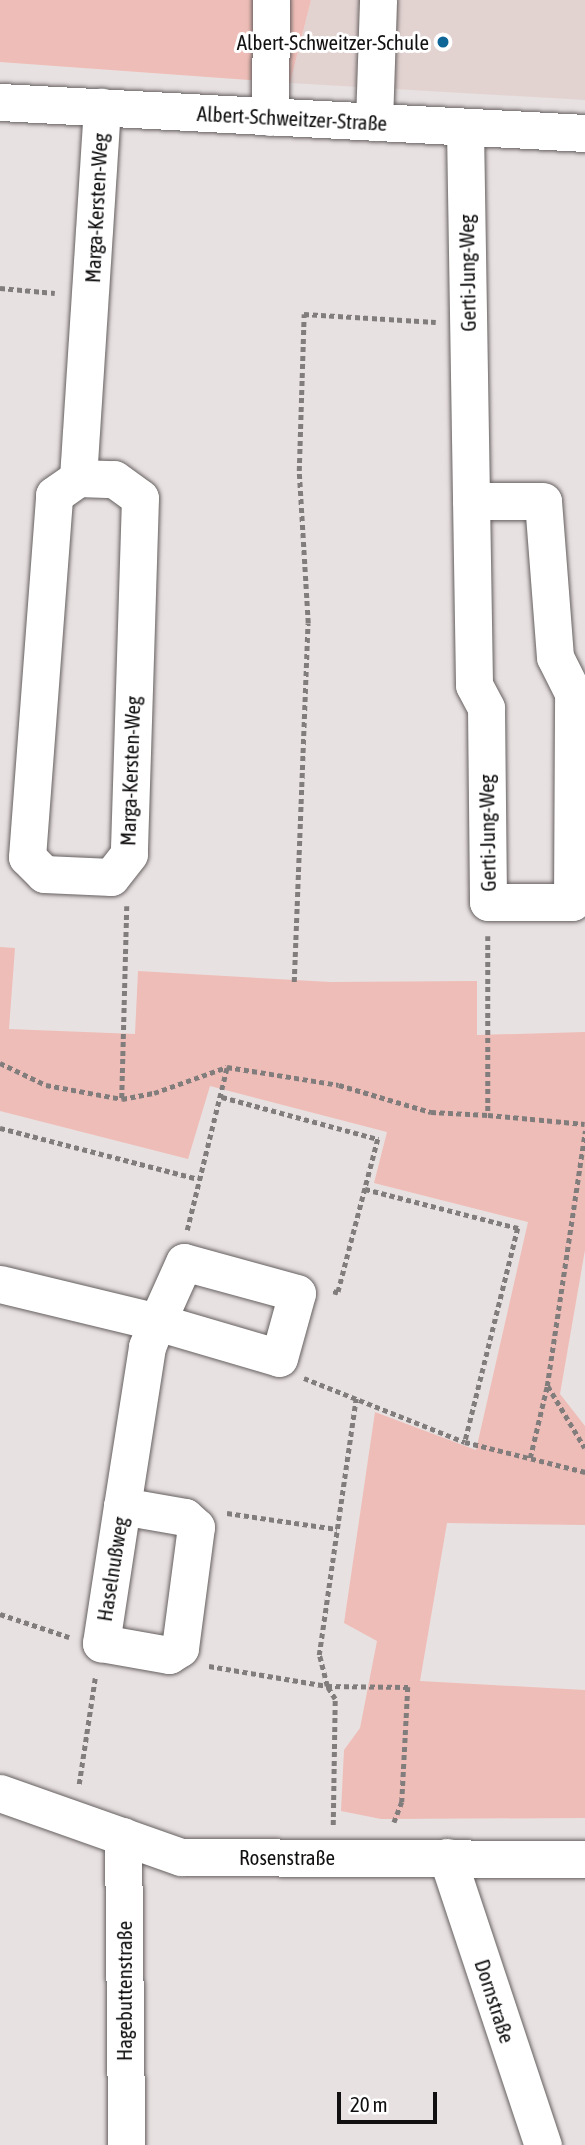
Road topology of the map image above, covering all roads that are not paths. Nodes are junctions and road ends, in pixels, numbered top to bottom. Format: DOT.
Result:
graph roads {
  1 [pos="271,0"];
  2 [pos="378,0"];
  3 [pos="0,102"];
  4 [pos="102,107"];
  5 [pos="270,117"];
  6 [pos="374,122"];
  7 [pos="466,129"];
  8 [pos="585,133"];
  9 [pos="78,478"];
  10 [pos="471,501"];
  11 [pos="0,1284"];
  12 [pos="157,1322"];
  13 [pos="122,1506"];
  14 [pos="0,1793"];
  15 [pos="123,1836"];
  16 [pos="447,1857"];
  17 [pos="585,1859"];
  18 [pos="126,2145"];
  19 [pos="543,2145"];
  1 -- 5 [label="street"];
  2 -- 6 [label="street"];
  3 -- 4 [label="street, Albert-Schweitzer-Straße"];
  4 -- 5 [label="street, Albert-Schweitzer-Straße"];
  4 -- 9 [label="street, Marga-Kersten-Weg"];
  5 -- 6 [label="street, Albert-Schweitzer-Straße"];
  6 -- 7 [label="street, Albert-Schweitzer-Straße"];
  7 -- 8 [label="street, Albert-Schweitzer-Straße"];
  7 -- 10 [label="street, Gerti-Jung-Weg"];
  9 -- 9 [label="street, Marga-Kersten-Weg"];
  10 -- 10 [label="street, Gerti-Jung-Weg"];
  11 -- 12 [label="street"];
  12 -- 12 [label="street, Haselnußweg"];
  12 -- 13 [label="street, Haselnußweg"];
  13 -- 13 [label="street, Haselnußweg"];
  14 -- 15 [label="street, Rosenstraße"];
  15 -- 16 [label="street, Rosenstraße"];
  15 -- 18 [label="street, Hagebuttenstraße"];
  16 -- 17 [label="street, Rosenstraße"];
  16 -- 19 [label="street, Dornstraße"];
}
